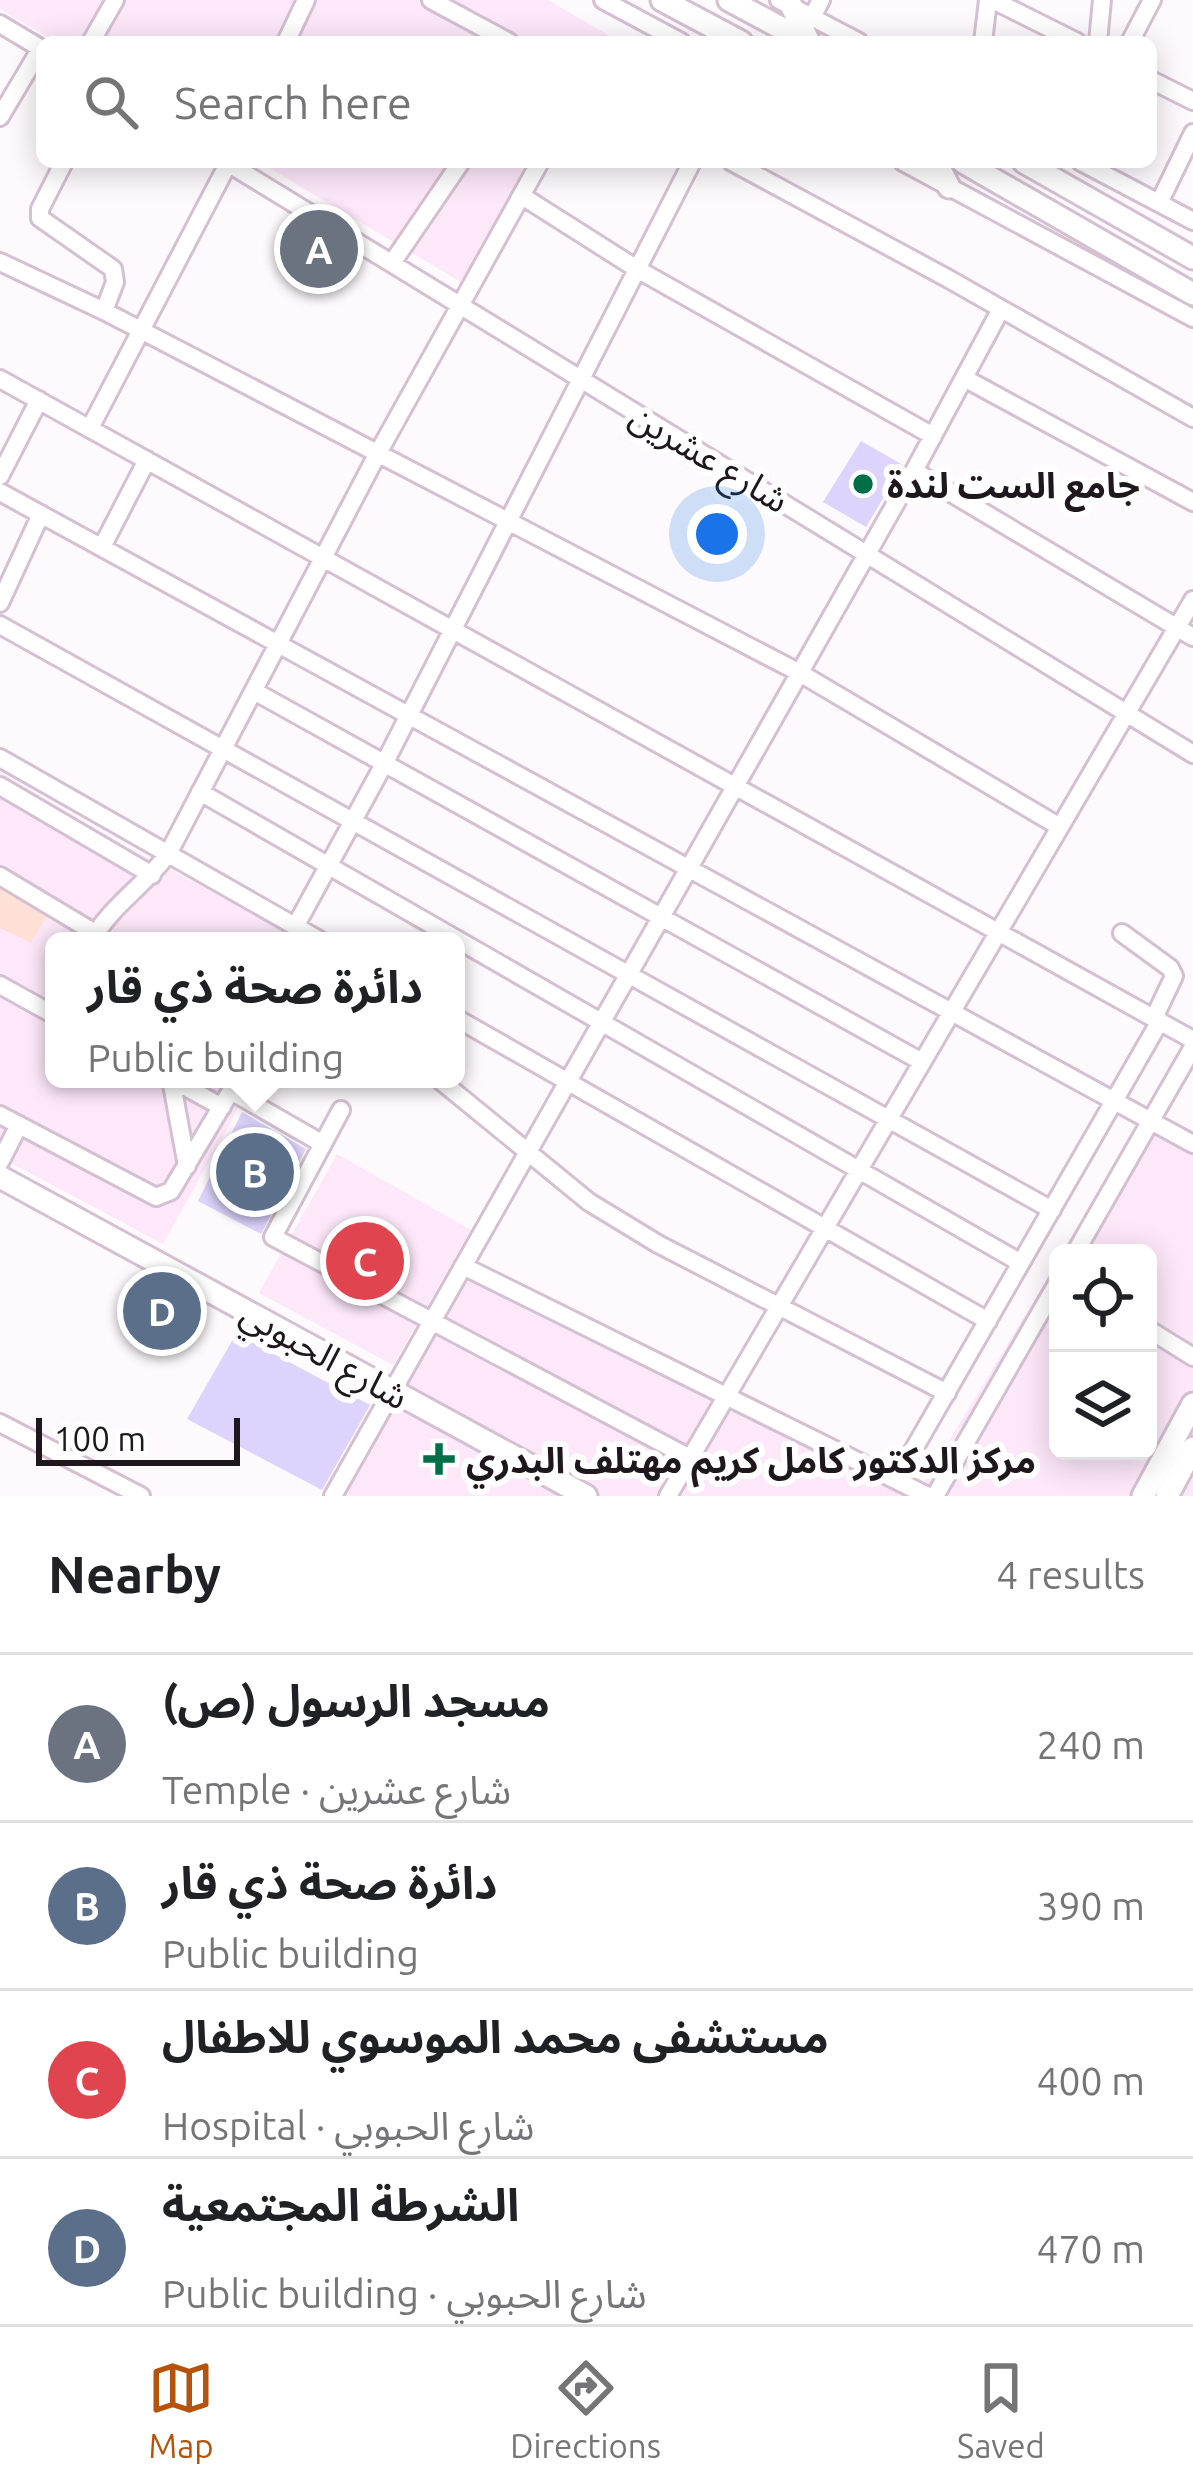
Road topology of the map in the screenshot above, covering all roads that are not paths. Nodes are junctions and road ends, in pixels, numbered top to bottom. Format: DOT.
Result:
graph roads {
  1 [pos="115,0"];
  2 [pos="306,0"];
  3 [pos="431,0"];
  4 [pos="603,0"];
  5 [pos="662,0"];
  6 [pos="729,0"];
  7 [pos="990,0"];
  8 [pos="1102,0"];
  9 [pos="1152,0"];
  10 [pos="801,6"];
  11 [pos="0,24"];
  12 [pos="94,36"];
  13 [pos="289,36"];
  14 [pos="498,36"];
  15 [pos="670,36"];
  16 [pos="730,36"];
  17 [pos="797,36"];
  18 [pos="807,36"];
  19 [pos="849,36"];
  20 [pos="983,36"];
  21 [pos="1065,36"];
  22 [pos="1099,36"];
  23 [pos="1133,36"];
  24 [pos="36,46"];
  25 [pos="36,57"];
  26 [pos="1157,83"];
  27 [pos="1193,101"];
  28 [pos="0,117"];
  29 [pos="1193,134"];
  30 [pos="61,168"];
  31 [pos="225,168"];
  32 [pos="238,168"];
  33 [pos="456,168"];
  34 [pos="537,168"];
  35 [pos="689,168"];
  36 [pos="743,168"];
  37 [pos="914,168"];
  38 [pos="939,168"];
  39 [pos="973,168"];
  40 [pos="1035,168"];
  41 [pos="1093,168"];
  42 [pos="949,187"];
  43 [pos="522,196"];
  44 [pos="1159,203"];
  45 [pos="1193,221"];
  46 [pos="1193,258"];
  47 [pos="0,262"];
  48 [pos="392,263"];
  49 [pos="637,269"];
  50 [pos="1189,292"];
  51 [pos="463,306"];
  52 [pos="1001,308"];
  53 [pos="104,311"];
  54 [pos="1193,318"];
  55 [pos="142,331"];
  56 [pos="581,378"];
  57 [pos="964,378"];
  58 [pos="0,380"];
  59 [pos="39,400"];
  60 [pos="1193,418"];
  61 [pos="90,428"];
  62 [pos="933,436"];
  63 [pos="378,454"];
  64 [pos="147,460"];
  65 [pos="914,472"];
  66 [pos="0,476"];
  67 [pos="0,492"];
  68 [pos="1193,502"];
  69 [pos="41,514"];
  70 [pos="509,521"];
  71 [pos="102,547"];
  72 [pos="868,554"];
  73 [pos="323,557"];
  74 [pos="1193,600"];
  75 [pos="0,603"];
  76 [pos="0,625"];
  77 [pos="452,629"];
  78 [pos="1185,633"];
  79 [pos="278,643"];
  80 [pos="800,673"];
  81 [pos="254,691"];
  82 [pos="1126,714"];
  83 [pos="410,715"];
  84 [pos="223,749"];
  85 [pos="1193,754"];
  86 [pos="0,758"];
  87 [pos="385,764"];
  88 [pos="0,786"];
  89 [pos="736,786"];
  90 [pos="200,792"];
  91 [pos="354,822"];
  92 [pos="1060,827"];
  93 [pos="168,854"];
  94 [pos="329,866"];
  95 [pos="689,868"];
  96 [pos="152,875"];
  97 [pos="0,876"];
  98 [pos="662,917"];
  99 [pos="296,926"];
  100 [pos="85,932"];
  101 [pos="96,932"];
  102 [pos="306,932"];
  103 [pos="444,932"];
  104 [pos="998,932"];
  105 [pos="1122,934"];
  106 [pos="465,944"];
  107 [pos="628,974"];
  108 [pos="0,985"];
  109 [pos="45,1008"];
  110 [pos="952,1011"];
  111 [pos="1157,1019"];
  112 [pos="601,1022"];
  113 [pos="465,1023"];
  114 [pos="1193,1044"];
  115 [pos="922,1062"];
  116 [pos="568,1082"];
  117 [pos="173,1088"];
  118 [pos="449,1088"];
  119 [pos="230,1092"];
  120 [pos="1115,1100"];
  121 [pos="341,1110"];
  122 [pos="0,1114"];
  123 [pos="889,1119"];
  124 [pos="1151,1120"];
  125 [pos="19,1125"];
  126 [pos="323,1144"];
  127 [pos="1193,1144"];
  128 [pos="526,1154"];
  129 [pos="0,1162"];
  130 [pos="187,1166"];
  131 [pos="859,1170"];
  132 [pos="0,1177"];
  133 [pos="0,1193"];
  134 [pos="1052,1210"];
  135 [pos="825,1228"];
  136 [pos="1080,1244"];
  137 [pos="1021,1263"];
  138 [pos="463,1266"];
  139 [pos="1049,1297"];
  140 [pos="779,1306"];
  141 [pos="433,1320"];
  142 [pos="988,1321"];
  143 [pos="1157,1335"];
  144 [pos="1193,1357"];
  145 [pos="946,1393"];
  146 [pos="389,1396"];
  147 [pos="726,1396"];
  148 [pos="1193,1404"];
  149 [pos="0,1423"];
  150 [pos="1193,1448"];
  151 [pos="690,1458"];
  152 [pos="896,1480"];
  153 [pos="141,1496"];
  154 [pos="333,1496"];
  155 [pos="560,1496"];
  156 [pos="586,1496"];
  157 [pos="668,1496"];
  158 [pos="931,1496"];
  159 [pos="1143,1496"];
  160 [pos="1167,1496"];
  1 -- 12 [label="street"];
  2 -- 13 [label="street"];
  3 -- 14 [label="street"];
  4 -- 15 [label="street"];
  5 -- 16 [label="main road"];
  6 -- 17 [label="main road"];
  7 -- 20 [label="street"];
  7 -- 21 [label="street"];
  8 -- 22 [label="street"];
  9 -- 23 [label="street"];
  10 -- 18 [label="main road"];
  10 -- 19 [label="street"];
  11 -- 24 [label="street"];
  25 -- 28 [label="street"];
  26 -- 27 [label="street"];
  29 -- 44 [label="street"];
  30 -- 53 [label="street"];
  31 -- 55 [label="street"];
  32 -- 48 [label="street, شارع عشرين"];
  33 -- 48 [label="street"];
  34 -- 43 [label="street"];
  35 -- 49 [label="street"];
  36 -- 52 [label="street"];
  37 -- 42 [label="street"];
  38 -- 42 [label="main road"];
  39 -- 50 [label="main road"];
  40 -- 46 [label="main road"];
  41 -- 44 [label="street"];
  42 -- 54 [label="street"];
  43 -- 49 [label="street"];
  43 -- 51 [label="street"];
  44 -- 45 [label="street"];
  47 -- 53 [label="street"];
  48 -- 51 [label="street, شارع عشرين"];
  49 -- 56 [label="street"];
  49 -- 62 [label="street"];
  51 -- 56 [label="street, شارع عشرين"];
  51 -- 63 [label="street"];
  52 -- 57 [label="street"];
  52 -- 60 [label="street"];
  53 -- 55 [label="street"];
  55 -- 61 [label="street"];
  55 -- 63 [label="street"];
  56 -- 70 [label="street"];
  56 -- 72 [label="street, شارع عشرين"];
  57 -- 62 [label="street"];
  57 -- 68 [label="street"];
  58 -- 59 [label="street"];
  59 -- 61 [label="street"];
  59 -- 66 [label="street"];
  61 -- 64 [label="street"];
  62 -- 65 [label="street"];
  63 -- 70 [label="street"];
  63 -- 73 [label="street"];
  64 -- 71 [label="street"];
  64 -- 73 [label="street"];
  65 -- 72 [label="street"];
  65 -- 78 [label="street"];
  67 -- 69 [label="street"];
  69 -- 71 [label="street"];
  69 -- 75 [label="street"];
  70 -- 77 [label="street"];
  70 -- 80 [label="street"];
  71 -- 79 [label="street"];
  72 -- 80 [label="street"];
  72 -- 82 [label="street, شارع عشرين"];
  73 -- 77 [label="street"];
  73 -- 79 [label="street"];
  74 -- 78 [label="street"];
  76 -- 84 [label="street"];
  77 -- 83 [label="street"];
  77 -- 89 [label="street"];
  78 -- 82 [label="street"];
  79 -- 81 [label="street"];
  79 -- 83 [label="street"];
  80 -- 89 [label="street"];
  80 -- 92 [label="street"];
  81 -- 84 [label="street"];
  81 -- 87 [label="street"];
  82 -- 85 [label="street, شارع عشرين"];
  82 -- 92 [label="street"];
  83 -- 87 [label="street"];
  83 -- 95 [label="street"];
  84 -- 90 [label="street"];
  84 -- 91 [label="street"];
  86 -- 93 [label="street"];
  87 -- 91 [label="street"];
  87 -- 98 [label="street"];
  88 -- 96 [label="street"];
  89 -- 95 [label="street"];
  89 -- 104 [label="street"];
  90 -- 93 [label="street"];
  90 -- 94 [label="street"];
  91 -- 94 [label="street"];
  91 -- 107 [label="street"];
  92 -- 104 [label="street"];
  93 -- 96 [label="street"];
  93 -- 99 [label="street"];
  94 -- 99 [label="street"];
  94 -- 103 [label="street"];
  95 -- 98 [label="street"];
  95 -- 110 [label="street"];
  96 -- 101 [label="street"];
  97 -- 100 [label="street"];
  98 -- 107 [label="street"];
  98 -- 115 [label="street"];
  99 -- 102 [label="street"];
  104 -- 110 [label="street"];
  104 -- 111 [label="street"];
  105 -- 111 [label="street"];
  106 -- 112 [label="street"];
  107 -- 112 [label="street"];
  107 -- 123 [label="street"];
  108 -- 109 [label="street"];
  110 -- 115 [label="street"];
  110 -- 120 [label="street"];
  111 -- 114 [label="street"];
  111 -- 120 [label="street"];
  112 -- 116 [label="street"];
  112 -- 131 [label="street"];
  113 -- 116 [label="street"];
  114 -- 124 [label="street"];
  115 -- 123 [label="street"];
  116 -- 128 [label="street"];
  116 -- 135 [label="street"];
  117 -- 130 [label="street"];
  118 -- 128 [label="street"];
  119 -- 126 [label="street"];
  119 -- 130 [label="street"];
  120 -- 124 [label="street"];
  120 -- 134 [label="street"];
  121 -- 126 [label="street"];
  122 -- 125 [label="street"];
  123 -- 131 [label="street"];
  123 -- 134 [label="street"];
  124 -- 127 [label="street"];
  124 -- 136 [label="street"];
  125 -- 129 [label="street"];
  125 -- 130 [label="street"];
  126 -- 141 [label="street"];
  128 -- 138 [label="street"];
  128 -- 140 [label="street"];
  131 -- 135 [label="street"];
  131 -- 137 [label="street"];
  132 -- 146 [label="main road, شارع الحبوبي"];
  133 -- 146 [label="main road, شارع الحبوبي"];
  134 -- 137 [label="street"];
  135 -- 140 [label="street"];
  135 -- 142 [label="street"];
  137 -- 142 [label="street"];
  138 -- 141 [label="street"];
  138 -- 147 [label="street"];
  139 -- 158 [label="street"];
  140 -- 145 [label="street"];
  140 -- 147 [label="street"];
  141 -- 146 [label="street"];
  141 -- 151 [label="street"];
  142 -- 145 [label="street"];
  143 -- 144 [label="street"];
  145 -- 152 [label="street"];
  146 -- 154 [label="street"];
  146 -- 155 [label="main road, شارع الحبوبي"];
  146 -- 156 [label="main road, شارع الحبوبي"];
  147 -- 151 [label="street"];
  147 -- 152 [label="street"];
  148 -- 159 [label="main road"];
  149 -- 153 [label="street"];
  150 -- 160 [label="main road"];
  151 -- 157 [label="street"];
  152 -- 158 [label="street"];
}
